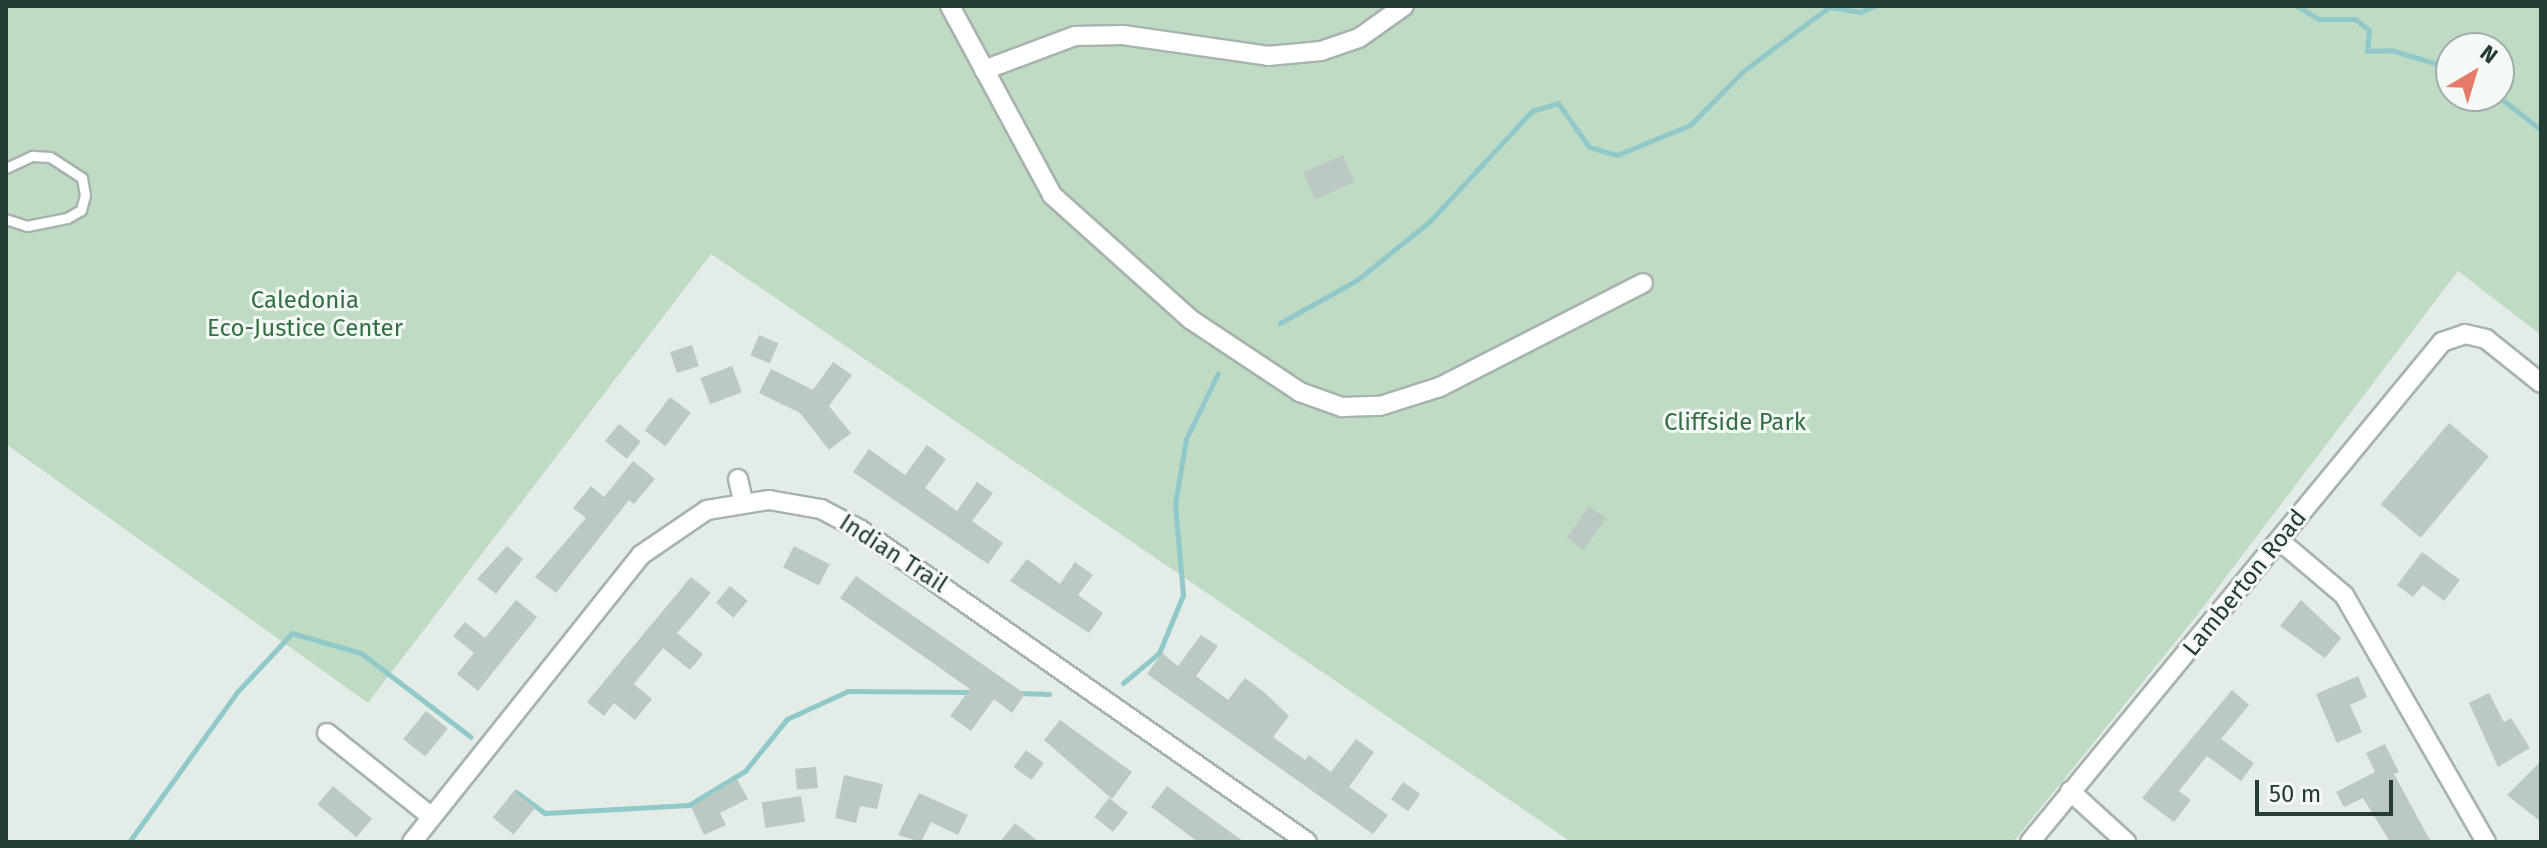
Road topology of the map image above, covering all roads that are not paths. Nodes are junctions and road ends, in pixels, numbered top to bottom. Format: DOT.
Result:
graph roads {
  1 [pos="950,6"];
  2 [pos="1404,6"];
  3 [pos="984,70"];
  4 [pos="6,168"];
  5 [pos="6,219"];
  6 [pos="1643,283"];
  7 [pos="2541,383"];
  8 [pos="738,479"];
  9 [pos="743,501"];
  10 [pos="2280,541"];
  11 [pos="327,733"];
  12 [pos="2070,791"];
  13 [pos="432,817"];
  14 [pos="412,842"];
  15 [pos="1307,842"];
  16 [pos="2030,842"];
  17 [pos="2126,842"];
  18 [pos="2486,842"];
  1 -- 3 [label="street"];
  2 -- 3 [label="street"];
  3 -- 6 [label="street"];
  4 -- 5 [label="lane"];
  7 -- 10 [label="street, Lamberton Road"];
  8 -- 9 [label="street"];
  9 -- 13 [label="street, Indian Trail"];
  9 -- 15 [label="street, Indian Trail"];
  10 -- 12 [label="street, Lamberton Road"];
  10 -- 18 [label="street"];
  11 -- 13 [label="street"];
  12 -- 16 [label="street, Lamberton Road"];
  12 -- 17 [label="street"];
  13 -- 14 [label="street, Indian Trail"];
}
